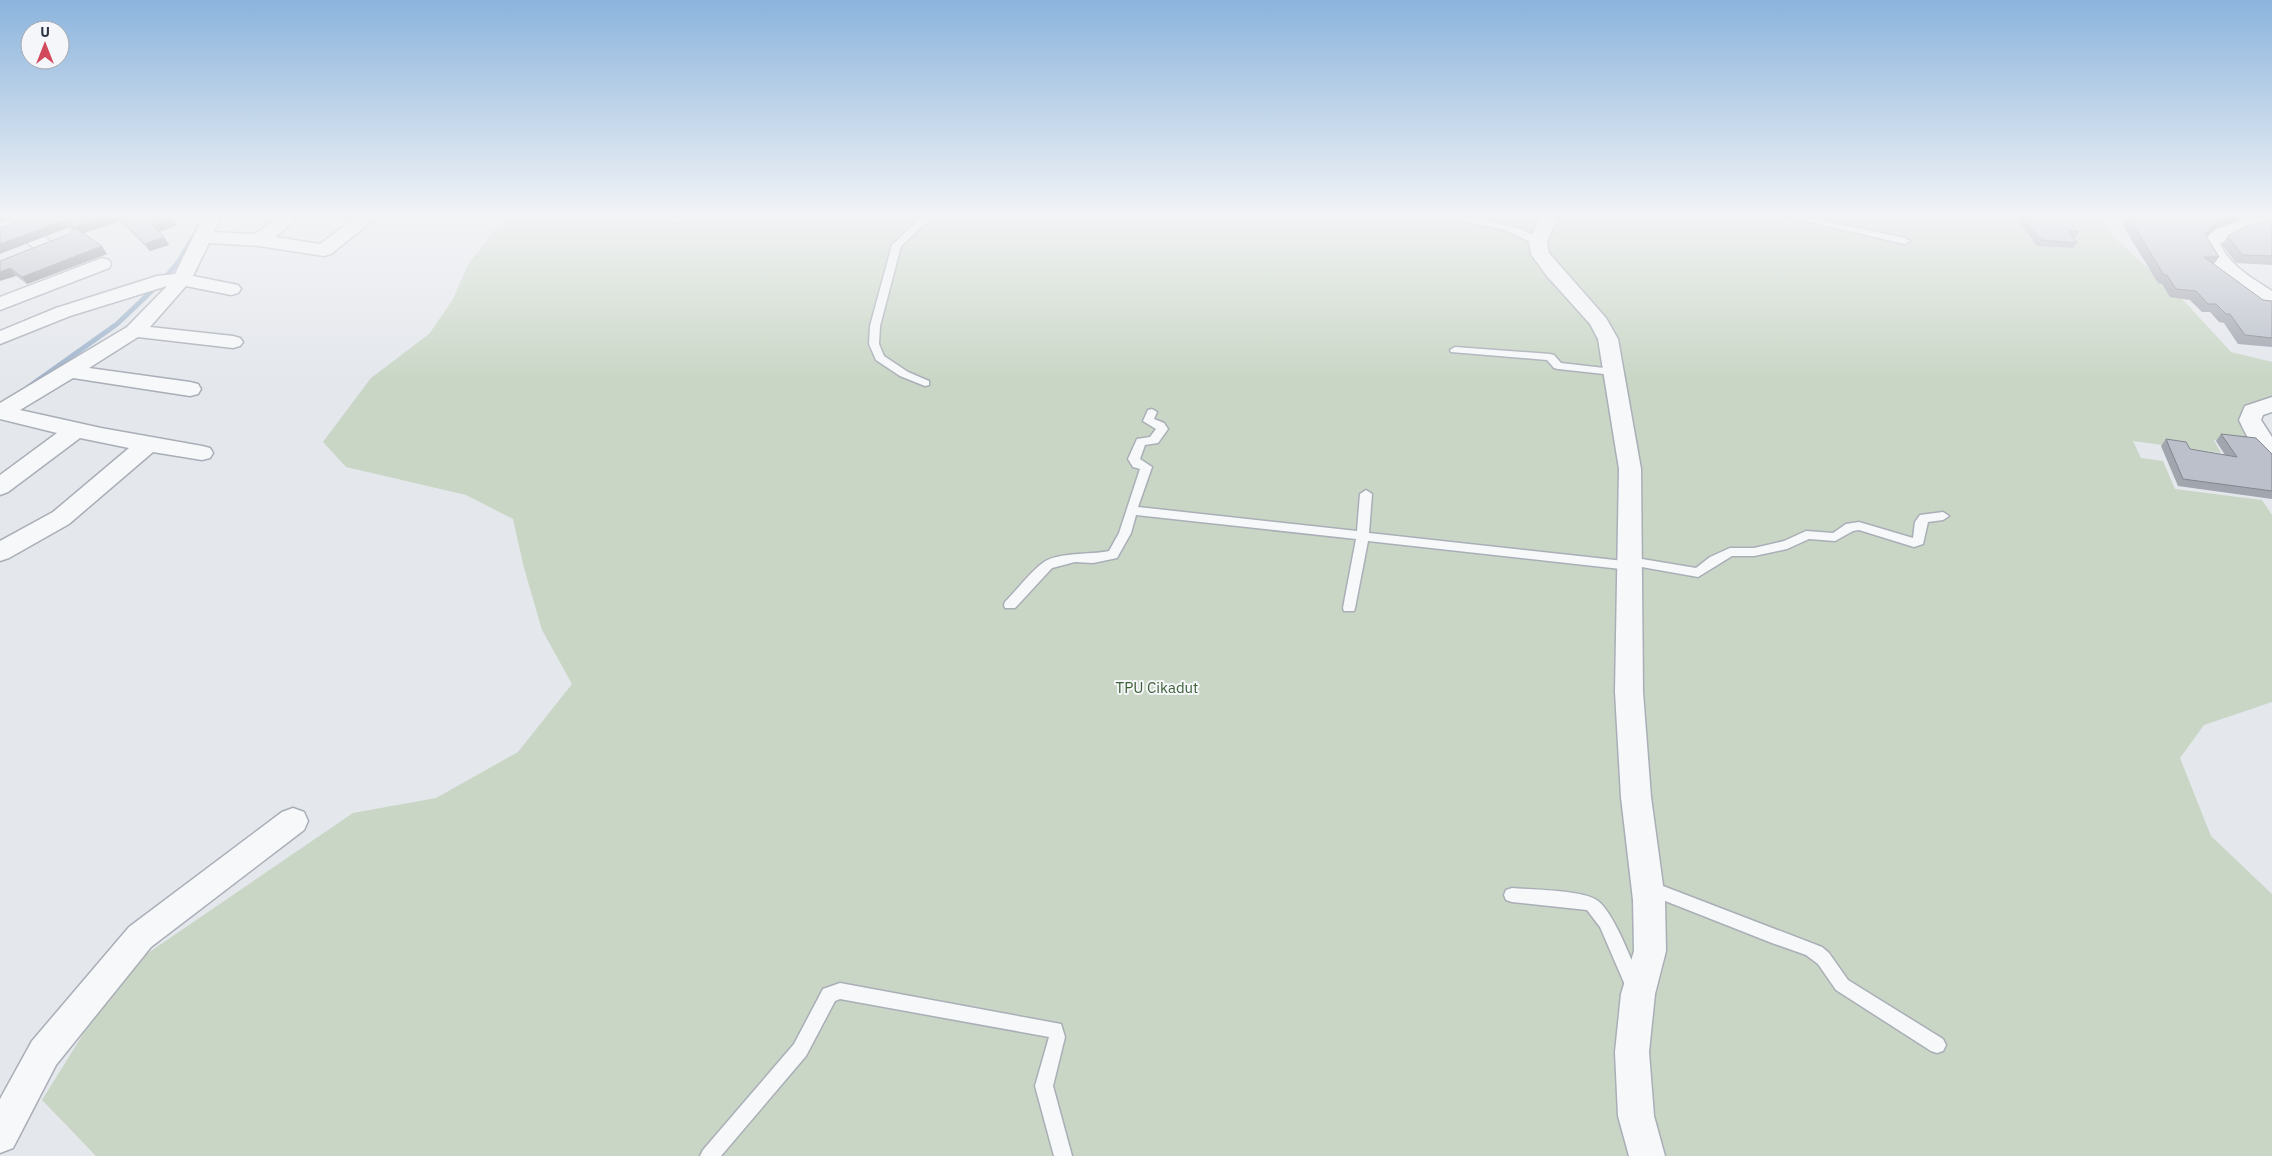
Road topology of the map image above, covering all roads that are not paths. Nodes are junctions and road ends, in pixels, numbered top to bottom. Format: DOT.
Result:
graph roads {
  1 [pos="85,271"];
  2 [pos="187,271"];
  3 [pos="890,271"];
  4 [pos="1553,271"];
  5 [pos="2230,271"];
  6 [pos="182,280"];
  7 [pos="232,289"];
  8 [pos="2272,300"];
  9 [pos="0,305"];
  10 [pos="63,312"];
  11 [pos="134,331"];
  12 [pos="0,338"];
  13 [pos="233,342"];
  14 [pos="1455,350"];
  15 [pos="69,371"];
  16 [pos="1613,372"];
  17 [pos="925,383"];
  18 [pos="190,389"];
  19 [pos="2269,407"];
  20 [pos="1152,412"];
  21 [pos="0,413"];
  22 [pos="74,431"];
  23 [pos="147,445"];
  24 [pos="2272,451"];
  25 [pos="202,453"];
  26 [pos="0,487"];
  27 [pos="1366,494"];
  28 [pos="1131,510"];
  29 [pos="1943,516"];
  30 [pos="1363,535"];
  31 [pos="5,544"];
  32 [pos="1630,563"];
  33 [pos="1010,605"];
  34 [pos="1349,608"];
  35 [pos="292,821"];
  36 [pos="1647,887"];
  37 [pos="1512,895"];
  38 [pos="1638,994"];
  39 [pos="1937,1046"];
  40 [pos="0,1135"];
  41 [pos="709,1156"];
  42 [pos="1062,1156"];
  43 [pos="1648,1156"];
  1 -- 9 [label="street"];
  2 -- 6 [label="street"];
  3 -- 17 [label="lane"];
  4 -- 16 [label="street"];
  5 -- 8 [label="street"];
  6 -- 7 [label="street"];
  6 -- 10 [label="street"];
  6 -- 11 [label="street"];
  9 -- 10 [label="street"];
  10 -- 12 [label="street"];
  11 -- 13 [label="street"];
  11 -- 15 [label="street"];
  14 -- 16 [label="lane"];
  15 -- 18 [label="street"];
  15 -- 21 [label="street"];
  16 -- 32 [label="street"];
  19 -- 24 [label="street"];
  20 -- 28 [label="lane"];
  21 -- 22 [label="street"];
  22 -- 23 [label="street"];
  22 -- 26 [label="street"];
  23 -- 25 [label="street"];
  23 -- 31 [label="street"];
  27 -- 30 [label="lane"];
  28 -- 30 [label="lane"];
  28 -- 33 [label="lane"];
  29 -- 32 [label="lane"];
  30 -- 32 [label="lane"];
  30 -- 34 [label="lane"];
  32 -- 36 [label="street"];
  35 -- 40 [label="street"];
  36 -- 38 [label="street"];
  36 -- 39 [label="lane"];
  37 -- 38 [label="lane"];
  38 -- 43 [label="street"];
  41 -- 42 [label="lane"];
}
